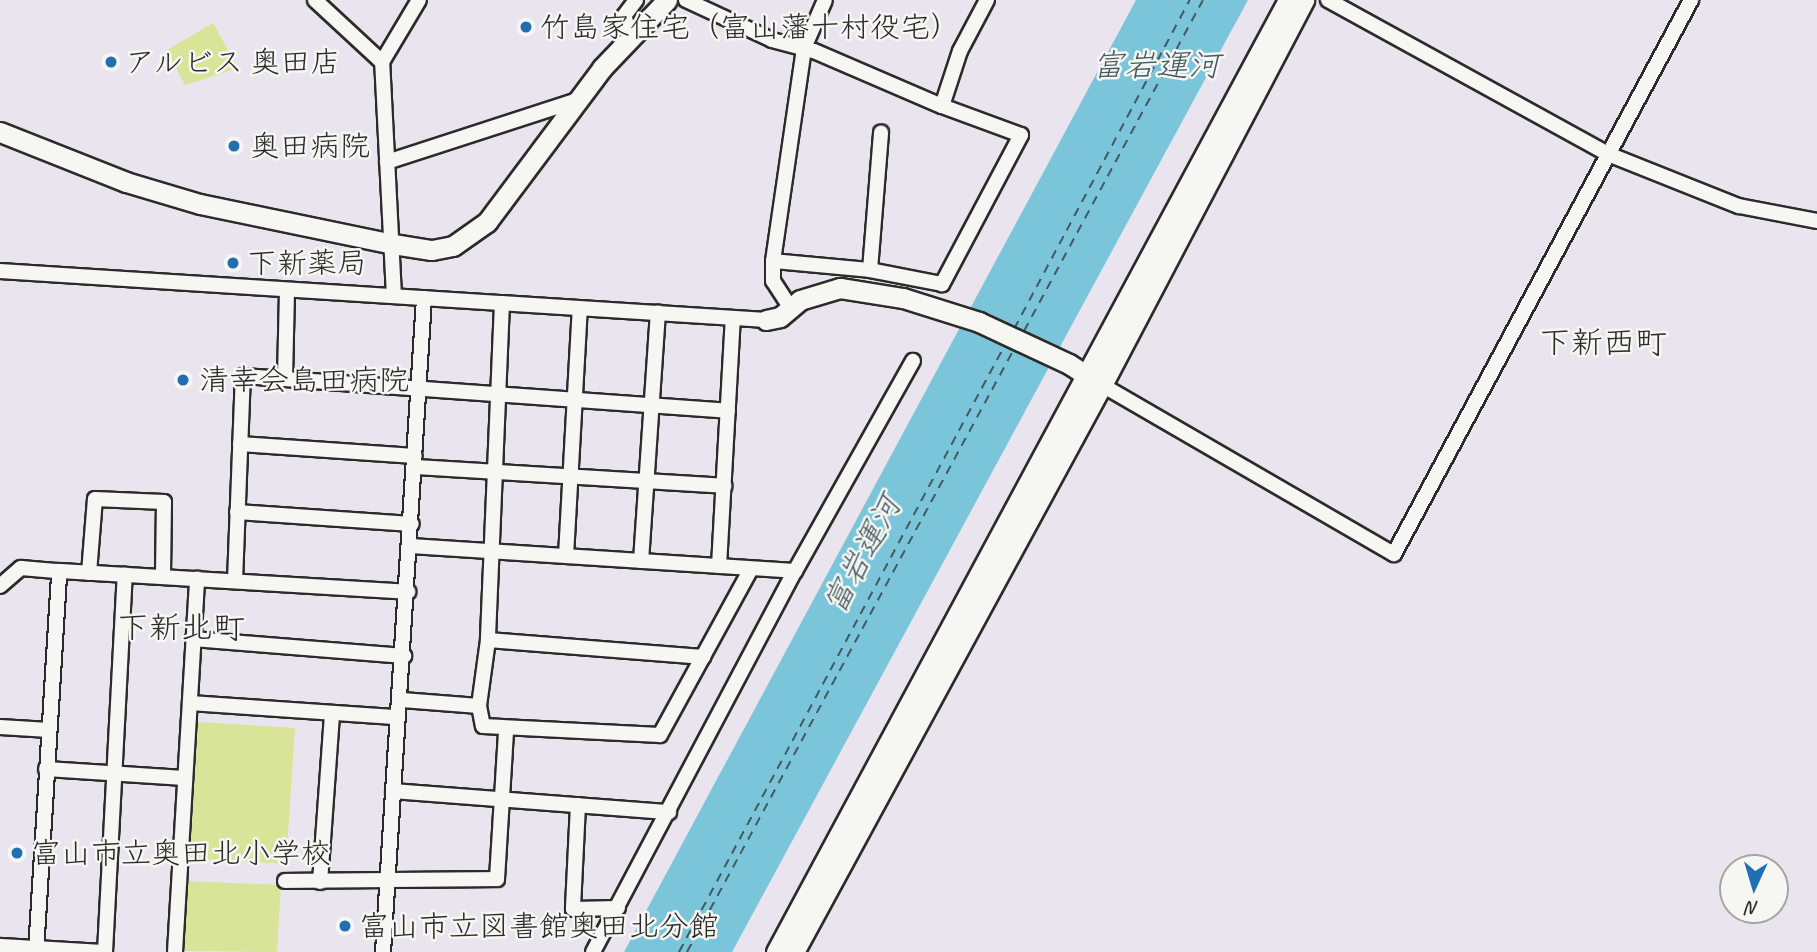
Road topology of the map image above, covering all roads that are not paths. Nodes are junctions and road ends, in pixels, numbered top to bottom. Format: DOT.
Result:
graph roads {
  1 [pos="315,0"];
  2 [pos="419,0"];
  3 [pos="636,0"];
  4 [pos="667,0"];
  5 [pos="687,0"];
  6 [pos="825,0"];
  7 [pos="987,0"];
  8 [pos="1288,0"];
  9 [pos="1304,0"];
  10 [pos="1328,0"];
  11 [pos="1691,0"];
  12 [pos="631,36"];
  13 [pos="804,48"];
  14 [pos="382,62"];
  15 [pos="578,100"];
  16 [pos="942,106"];
  17 [pos="0,132"];
  18 [pos="881,132"];
  19 [pos="1608,154"];
  20 [pos="387,162"];
  21 [pos="1817,221"];
  22 [pos="393,244"];
  23 [pos="773,261"];
  24 [pos="870,270"];
  25 [pos="0,271"];
  26 [pos="287,289"];
  27 [pos="394,296"];
  28 [pos="424,298"];
  29 [pos="502,303"];
  30 [pos="790,307"];
  31 [pos="580,309"];
  32 [pos="658,313"];
  33 [pos="733,318"];
  34 [pos="766,320"];
  35 [pos="913,361"];
  36 [pos="285,379"];
  37 [pos="1094,380"];
  38 [pos="419,388"];
  39 [pos="497,394"];
  40 [pos="575,400"];
  41 [pos="652,405"];
  42 [pos="728,411"];
  43 [pos="240,444"];
  44 [pos="415,462"];
  45 [pos="492,472"];
  46 [pos="570,477"];
  47 [pos="647,482"];
  48 [pos="724,486"];
  49 [pos="237,512"];
  50 [pos="412,524"];
  51 [pos="410,546"];
  52 [pos="488,551"];
  53 [pos="566,556"];
  54 [pos="641,561"];
  55 [pos="719,566"];
  56 [pos="751,569"];
  57 [pos="59,571"];
  58 [pos="795,572"];
  59 [pos="89,573"];
  60 [pos="125,575"];
  61 [pos="163,577"];
  62 [pos="197,579"];
  63 [pos="234,581"];
  64 [pos="0,586"];
  65 [pos="408,592"];
  66 [pos="193,639"];
  67 [pos="488,640"];
  68 [pos="404,656"];
  69 [pos="702,657"];
  70 [pos="402,700"];
  71 [pos="190,703"];
  72 [pos="479,706"];
  73 [pos="332,714"];
  74 [pos="398,717"];
  75 [pos="0,727"];
  76 [pos="49,730"];
  77 [pos="506,730"];
  78 [pos="46,769"];
  79 [pos="115,774"];
  80 [pos="185,778"];
  81 [pos="393,792"];
  82 [pos="504,800"];
  83 [pos="578,806"];
  84 [pos="669,812"];
  85 [pos="387,877"];
  86 [pos="285,881"];
  87 [pos="320,882"];
  88 [pos="618,908"];
  89 [pos="0,946"];
  90 [pos="36,950"];
  91 [pos="102,952"];
  92 [pos="175,952"];
  93 [pos="383,952"];
  94 [pos="593,952"];
  95 [pos="776,952"];
  96 [pos="794,952"];
  1 -- 14 [label="street"];
  2 -- 14 [label="street"];
  3 -- 12 [label="street"];
  4 -- 12 [label="street"];
  5 -- 13 [label="street"];
  6 -- 13 [label="street"];
  7 -- 16 [label="street"];
  8 -- 37 [label="street"];
  9 -- 37 [label="street"];
  10 -- 19 [label="street"];
  11 -- 19 [label="street"];
  12 -- 15 [label="street"];
  13 -- 16 [label="street"];
  13 -- 23 [label="street"];
  14 -- 20 [label="street"];
  15 -- 20 [label="street"];
  15 -- 22 [label="street"];
  16 -- 24 [label="street"];
  17 -- 22 [label="street"];
  18 -- 24 [label="street"];
  19 -- 21 [label="street"];
  19 -- 37 [label="street"];
  20 -- 22 [label="street"];
  22 -- 27 [label="street"];
  23 -- 24 [label="street"];
  23 -- 30 [label="street"];
  25 -- 26 [label="street"];
  26 -- 27 [label="street"];
  26 -- 36 [label="street"];
  27 -- 28 [label="street"];
  28 -- 29 [label="street"];
  28 -- 38 [label="street"];
  29 -- 31 [label="street"];
  29 -- 39 [label="street"];
  30 -- 34 [label="street"];
  30 -- 37 [label="street"];
  31 -- 32 [label="street"];
  31 -- 40 [label="street"];
  32 -- 33 [label="street"];
  32 -- 41 [label="street"];
  33 -- 34 [label="street"];
  33 -- 42 [label="street"];
  35 -- 58 [label="street"];
  36 -- 38 [label="street"];
  36 -- 43 [label="street"];
  37 -- 95 [label="street"];
  37 -- 96 [label="street"];
  38 -- 39 [label="street"];
  38 -- 44 [label="street"];
  39 -- 40 [label="street"];
  39 -- 45 [label="street"];
  40 -- 41 [label="street"];
  40 -- 46 [label="street"];
  41 -- 42 [label="street"];
  41 -- 47 [label="street"];
  42 -- 48 [label="street"];
  43 -- 44 [label="street"];
  43 -- 49 [label="street"];
  44 -- 45 [label="street"];
  44 -- 50 [label="street"];
  45 -- 46 [label="street"];
  45 -- 52 [label="street"];
  46 -- 47 [label="street"];
  46 -- 53 [label="street"];
  47 -- 48 [label="street"];
  47 -- 54 [label="street"];
  48 -- 55 [label="street"];
  49 -- 50 [label="street"];
  49 -- 63 [label="street"];
  50 -- 51 [label="street"];
  51 -- 52 [label="street"];
  51 -- 65 [label="street"];
  52 -- 53 [label="street"];
  52 -- 67 [label="street"];
  53 -- 54 [label="street"];
  54 -- 55 [label="street"];
  55 -- 56 [label="street"];
  56 -- 58 [label="street"];
  56 -- 69 [label="street"];
  57 -- 59 [label="street"];
  57 -- 64 [label="street"];
  57 -- 76 [label="street"];
  58 -- 84 [label="street"];
  59 -- 60 [label="street"];
  59 -- 61 [label="street"];
  60 -- 61 [label="street"];
  60 -- 79 [label="street"];
  61 -- 62 [label="street"];
  62 -- 63 [label="street"];
  62 -- 66 [label="street"];
  63 -- 65 [label="street"];
  65 -- 68 [label="street"];
  66 -- 68 [label="street"];
  66 -- 71 [label="street"];
  67 -- 69 [label="street"];
  67 -- 72 [label="street"];
  68 -- 70 [label="street"];
  69 -- 77 [label="street"];
  70 -- 72 [label="street"];
  70 -- 74 [label="street"];
  71 -- 73 [label="street"];
  71 -- 80 [label="street"];
  72 -- 77 [label="street"];
  73 -- 74 [label="street"];
  73 -- 87 [label="street"];
  74 -- 81 [label="street"];
  75 -- 76 [label="street"];
  76 -- 78 [label="street"];
  77 -- 82 [label="street"];
  78 -- 79 [label="street"];
  78 -- 90 [label="street"];
  79 -- 80 [label="street"];
  79 -- 91 [label="street"];
  80 -- 92 [label="street"];
  81 -- 82 [label="street"];
  81 -- 85 [label="street"];
  82 -- 83 [label="street"];
  82 -- 85 [label="street"];
  83 -- 84 [label="street"];
  83 -- 88 [label="street"];
  84 -- 88 [label="street"];
  85 -- 87 [label="street"];
  85 -- 93 [label="street"];
  86 -- 87 [label="street"];
  88 -- 94 [label="street"];
  89 -- 90 [label="street"];
  90 -- 91 [label="street"];
}
